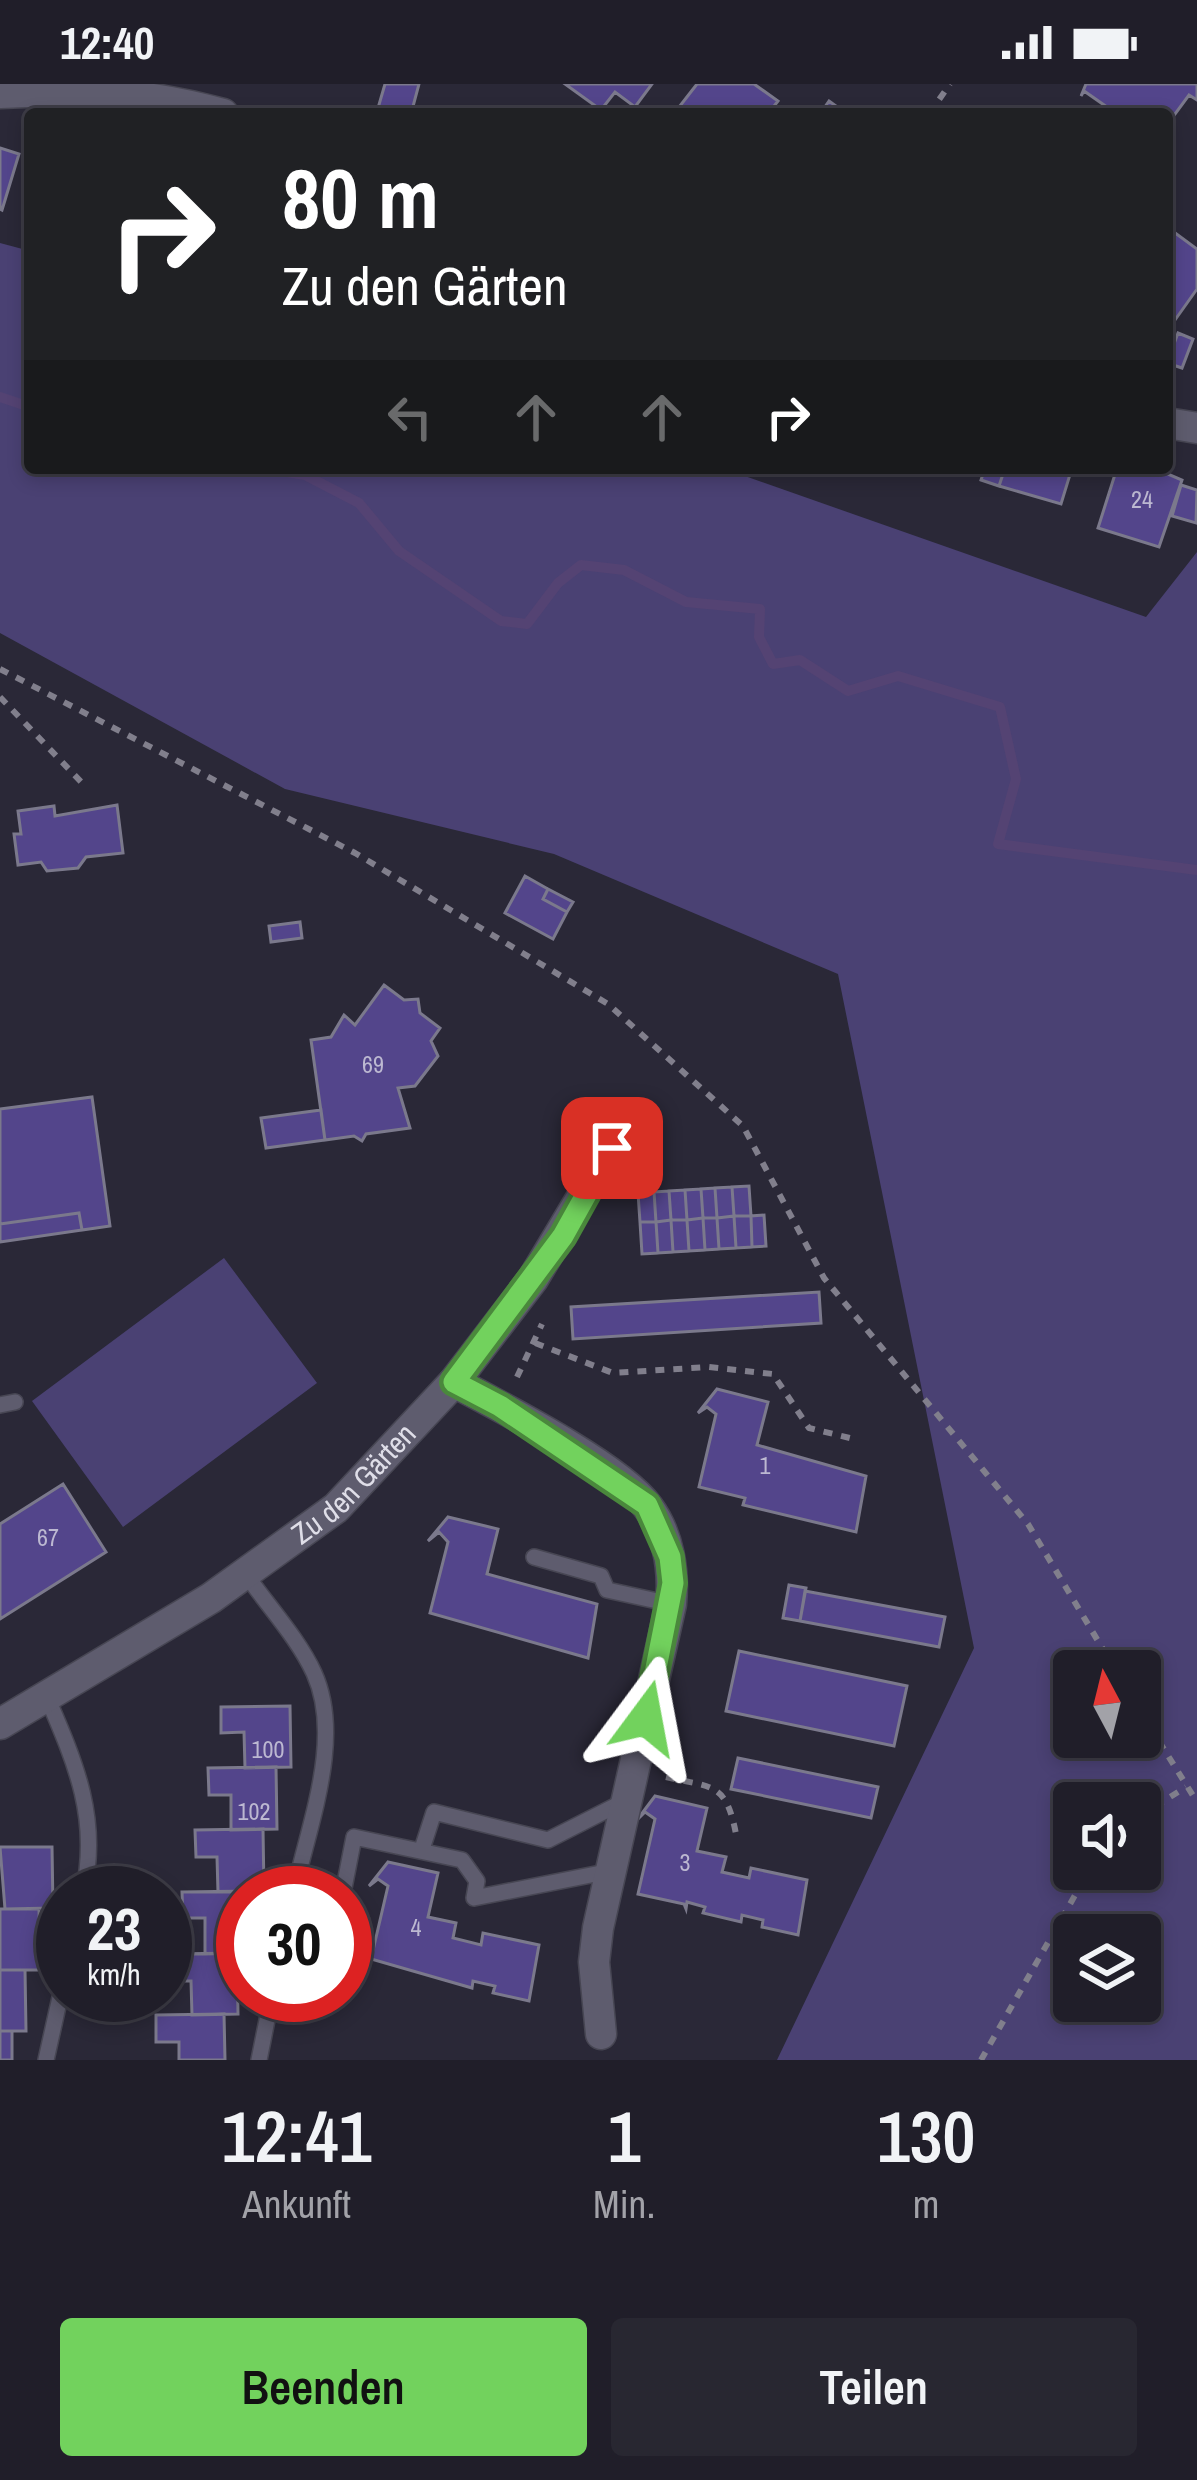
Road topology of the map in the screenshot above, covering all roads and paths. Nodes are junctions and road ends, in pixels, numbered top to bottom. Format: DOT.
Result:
graph roads {
  1 [pos="0,88"];
  2 [pos="192,108"];
  3 [pos="0,669"];
  4 [pos="0,697"];
  5 [pos="86,787"];
  6 [pos="612,1148"];
  7 [pos="547,1307"];
  8 [pos="535,1342"];
  9 [pos="454,1382"];
  10 [pos="500,1406"];
  11 [pos="858,1440"];
  12 [pos="534,1557"];
  13 [pos="245,1573"];
  14 [pos="671,1604"];
  15 [pos="1103,1650"];
  16 [pos="47,1697"];
  17 [pos="0,1724"];
  18 [pos="1161,1746"];
  19 [pos="630,1785"];
  20 [pos="1186,1787"];
  21 [pos="1197,1802"];
  22 [pos="1161,1803"];
  23 [pos="736,1834"];
  24 [pos="422,1849"];
  25 [pos="89,1866"];
  26 [pos="300,1866"];
  27 [pos="348,1866"];
  28 [pos="611,1871"];
  29 [pos="1078,1890"];
  30 [pos="54,2022"];
  31 [pos="267,2022"];
  32 [pos="601,2034"];
  33 [pos="46,2060"];
  34 [pos="259,2060"];
  35 [pos="981,2060"];
  1 -- 2 [label="street"];
  3 -- 15 [label="path"];
  4 -- 5 [label="path"];
  6 -- 9 [label="street, Zu den Gärten"];
  7 -- 8 [label="path"];
  8 -- 10 [label="path"];
  8 -- 11 [label="path"];
  9 -- 10 [label="street"];
  9 -- 13 [label="street, Zu den Gärten"];
  10 -- 14 [label="street"];
  12 -- 14 [label="lane"];
  13 -- 16 [label="street, Zu den Gärten"];
  13 -- 26 [label="lane"];
  14 -- 19 [label="street"];
  16 -- 17 [label="street, Zu den Gärten"];
  16 -- 25 [label="lane"];
  18 -- 20 [label="path"];
  19 -- 23 [label="path"];
  19 -- 24 [label="lane"];
  19 -- 28 [label="street"];
  20 -- 21 [label="path"];
  20 -- 22 [label="path"];
  24 -- 27 [label="lane"];
  24 -- 28 [label="lane"];
  28 -- 32 [label="street"];
  29 -- 35 [label="path"];
  30 -- 33 [label="lane"];
  31 -- 34 [label="lane"];
}
